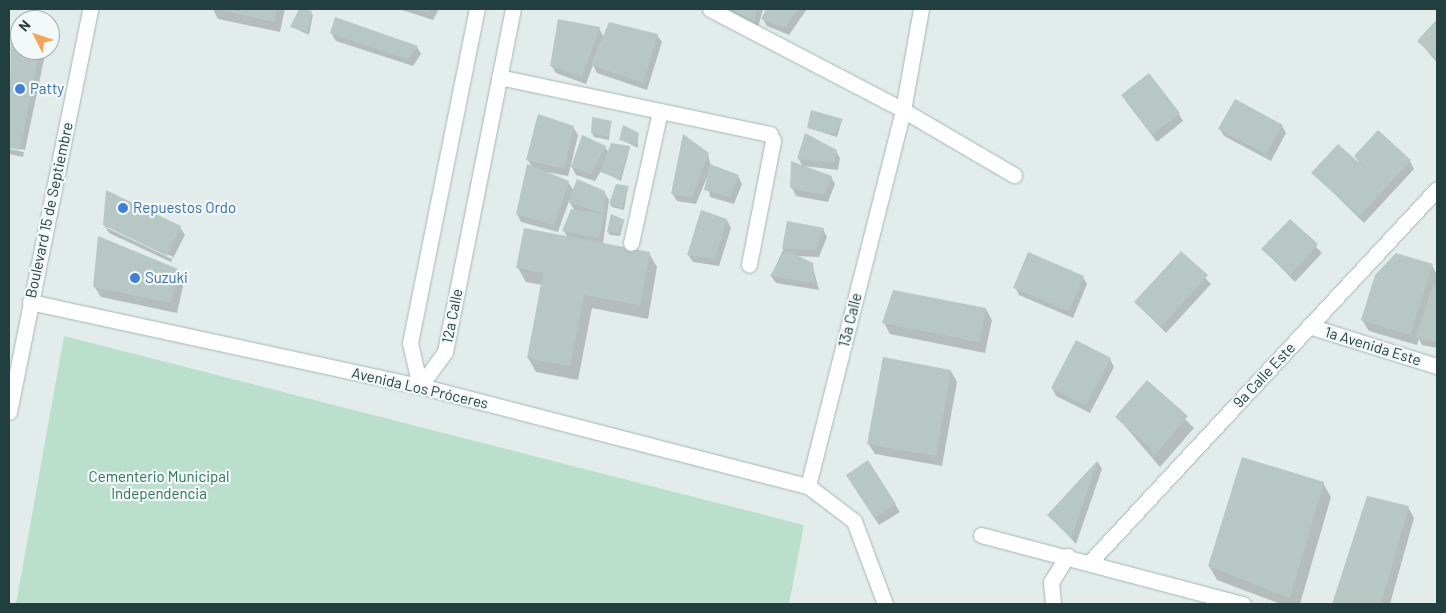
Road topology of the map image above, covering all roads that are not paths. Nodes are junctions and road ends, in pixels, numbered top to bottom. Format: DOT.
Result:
graph roads {
  1 [pos="90,9"];
  2 [pos="477,9"];
  3 [pos="513,9"];
  4 [pos="710,9"];
  5 [pos="920,13"];
  6 [pos="499,78"];
  7 [pos="903,110"];
  8 [pos="660,111"];
  9 [pos="1014,175"];
  10 [pos="1437,189"];
  11 [pos="631,243"];
  12 [pos="749,265"];
  13 [pos="30,302"];
  14 [pos="1309,326"];
  15 [pos="1437,366"];
  16 [pos="420,386"];
  17 [pos="9,412"];
  18 [pos="808,486"];
  19 [pos="981,535"];
  20 [pos="1067,556"];
  21 [pos="1090,562"];
  22 [pos="885,604"];
  23 [pos="1052,604"];
  24 [pos="1243,604"];
  1 -- 13 [label="street, Boulevard 15 de Septiembre"];
  2 -- 16 [label="street"];
  3 -- 6 [label="street, 12a Calle"];
  4 -- 7 [label="street"];
  5 -- 7 [label="street, 13a Calle"];
  6 -- 8 [label="street"];
  6 -- 16 [label="street, 12a Calle"];
  7 -- 9 [label="street"];
  7 -- 18 [label="street, 13a Calle"];
  8 -- 11 [label="street"];
  8 -- 12 [label="street"];
  10 -- 14 [label="street, 9a Calle Este"];
  13 -- 16 [label="street, Avenida Los Próceres"];
  13 -- 17 [label="street, Boulevard 15 de Septiembre"];
  14 -- 15 [label="street, 1a Avenida Este"];
  14 -- 21 [label="street, 9a Calle Este"];
  16 -- 18 [label="street, Avenida Los Próceres"];
  18 -- 22 [label="street"];
  19 -- 20 [label="street"];
  20 -- 21 [label="street"];
  20 -- 23 [label="street"];
  21 -- 24 [label="street"];
}
